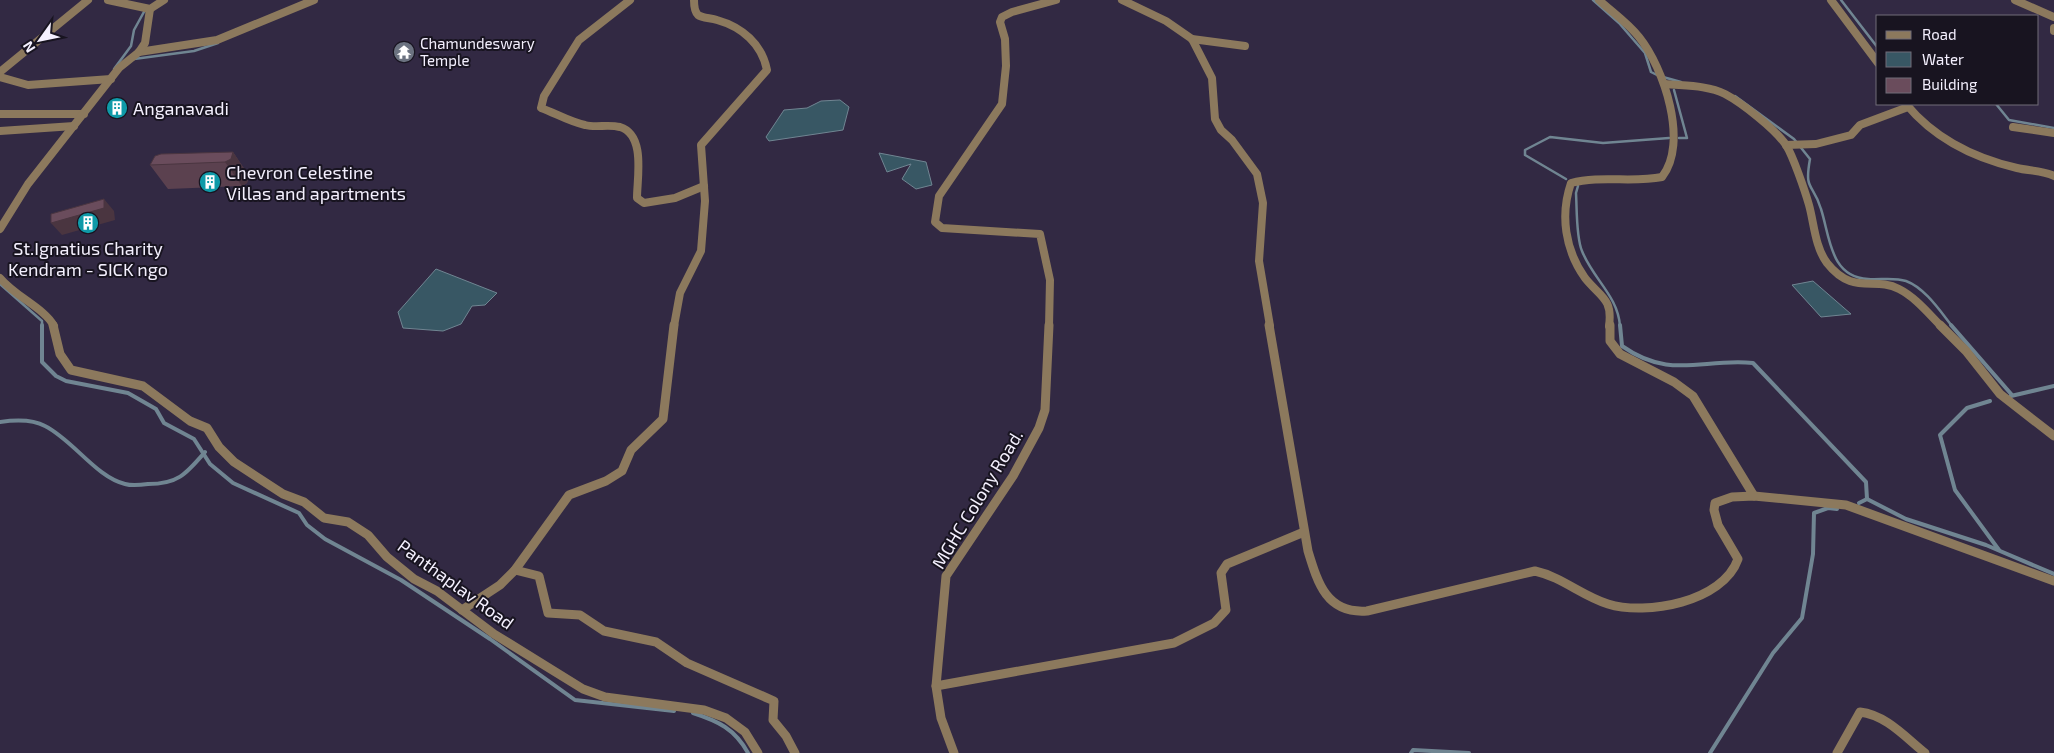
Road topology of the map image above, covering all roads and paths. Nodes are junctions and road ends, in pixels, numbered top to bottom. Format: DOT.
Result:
graph roads {
  1 [pos="88,0"];
  2 [pos="108,0"];
  3 [pos="164,0"];
  4 [pos="314,0"];
  5 [pos="630,0"];
  6 [pos="694,0"];
  7 [pos="1056,0"];
  8 [pos="1122,0"];
  9 [pos="1599,0"];
  10 [pos="1831,0"];
  11 [pos="2015,0"];
  12 [pos="146,8"];
  13 [pos="2054,17"];
  14 [pos="1192,39"];
  15 [pos="1245,46"];
  16 [pos="139,52"];
  17 [pos="1876,60"];
  18 [pos="0,72"];
  19 [pos="0,78"];
  20 [pos="111,79"];
  21 [pos="1664,81"];
  22 [pos="1907,105"];
  23 [pos="0,114"];
  24 [pos="84,114"];
  25 [pos="74,126"];
  26 [pos="2013,127"];
  27 [pos="0,131"];
  28 [pos="2054,132"];
  29 [pos="1816,144"];
  30 [pos="1790,145"];
  31 [pos="2052,173"];
  32 [pos="704,186"];
  33 [pos="0,227"];
  34 [pos="0,278"];
  35 [pos="2054,436"];
  36 [pos="1754,496"];
  37 [pos="1304,532"];
  38 [pos="515,570"];
  39 [pos="2054,581"];
  40 [pos="462,610"];
  41 [pos="936,686"];
  42 [pos="758,753"];
  43 [pos="795,753"];
  44 [pos="954,753"];
  45 [pos="1837,753"];
  46 [pos="1925,753"];
  1 -- 18 [label="street"];
  2 -- 12 [label="street"];
  3 -- 12 [label="street"];
  4 -- 16 [label="street"];
  5 -- 32 [label="street"];
  6 -- 32 [label="street"];
  7 -- 41 [label="street, MGHC Colony Road."];
  8 -- 14 [label="street"];
  9 -- 21 [label="street"];
  10 -- 17 [label="street"];
  11 -- 13 [label="street"];
  12 -- 16 [label="street"];
  14 -- 15 [label="street"];
  14 -- 37 [label="street"];
  16 -- 20 [label="street"];
  19 -- 20 [label="street"];
  20 -- 24 [label="street"];
  21 -- 30 [label="street"];
  21 -- 36 [label="street"];
  22 -- 29 [label="street"];
  22 -- 31 [label="street"];
  23 -- 24 [label="street"];
  24 -- 25 [label="street"];
  25 -- 27 [label="street"];
  25 -- 33 [label="street"];
  26 -- 28 [label="street"];
  29 -- 30 [label="street"];
  30 -- 35 [label="street"];
  32 -- 38 [label="street"];
  34 -- 40 [label="street, Panthaplav Road"];
  36 -- 37 [label="street"];
  36 -- 39 [label="street"];
  37 -- 41 [label="street"];
  38 -- 40 [label="street"];
  38 -- 43 [label="street"];
  40 -- 42 [label="street, Panthaplav Road"];
  41 -- 44 [label="street, MGHC Colony Road."];
  45 -- 46 [label="street"];
}
